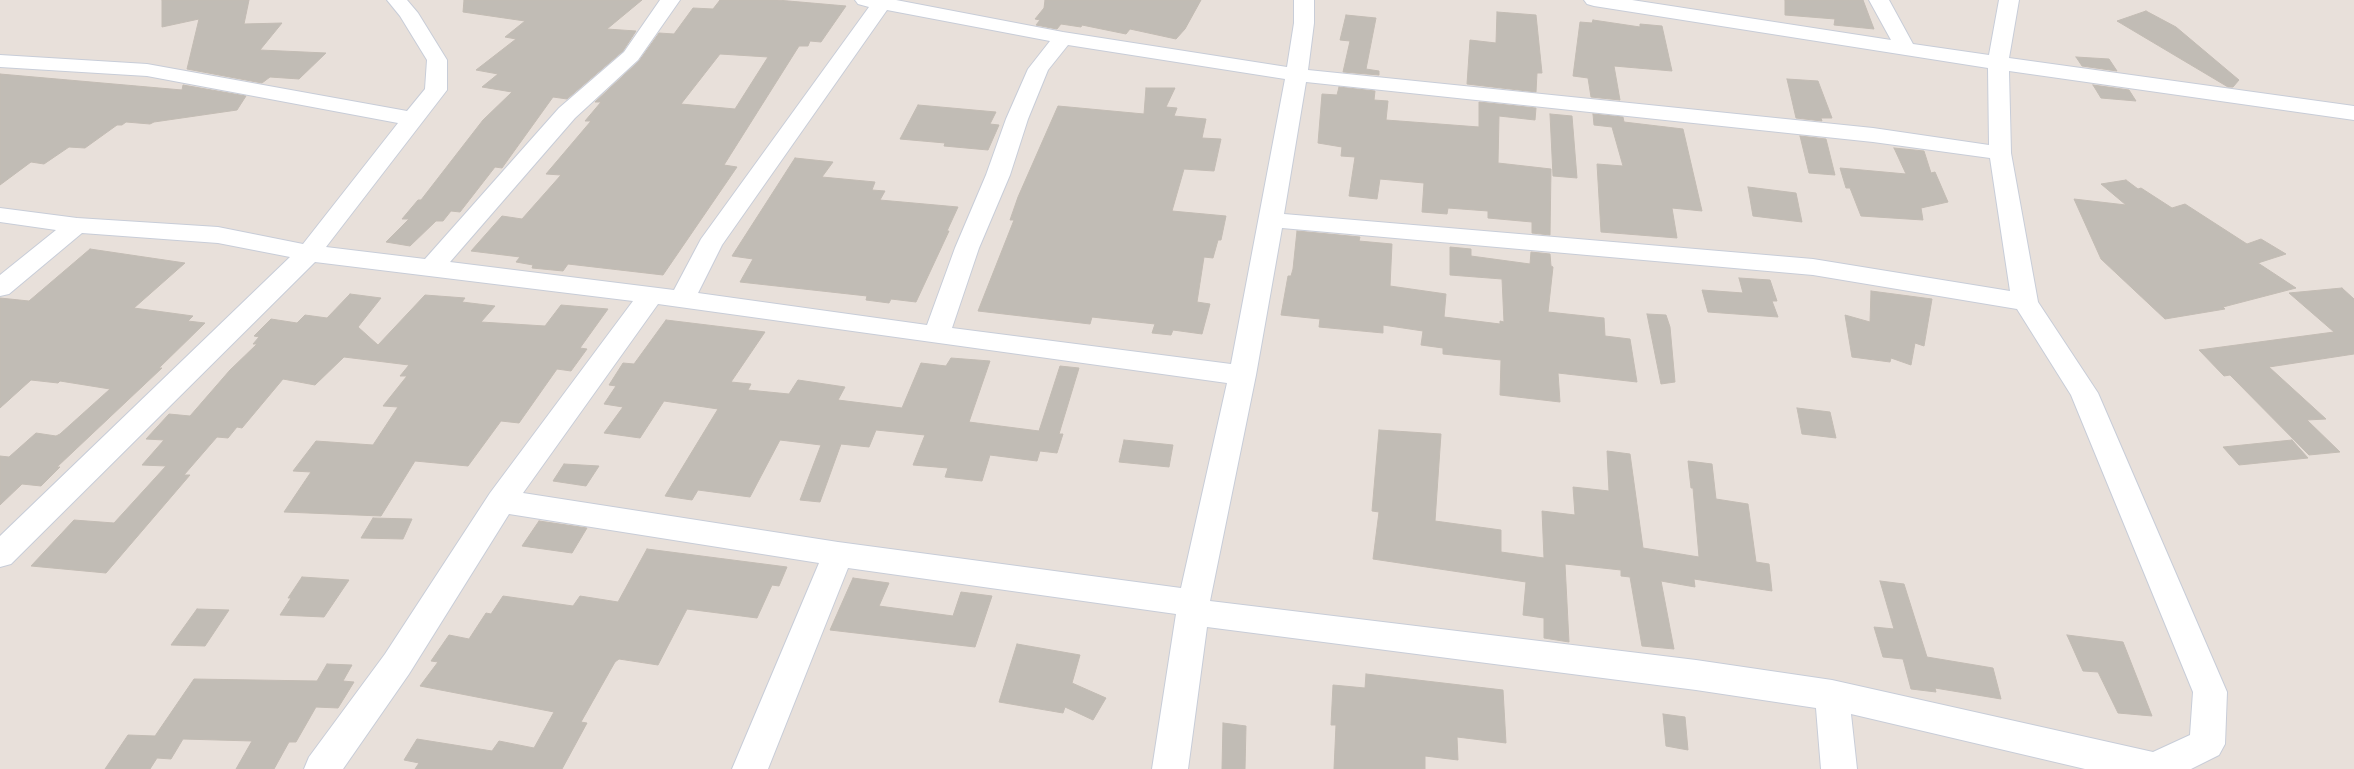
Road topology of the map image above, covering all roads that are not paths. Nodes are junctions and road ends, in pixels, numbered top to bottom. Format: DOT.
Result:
graph roads {
  1 [pos="397,0"];
  2 [pos="670,0"];
  3 [pos="1304,0"];
  4 [pos="1594,0"];
  5 [pos="1879,0"];
  6 [pos="2009,0"];
  7 [pos="874,2"];
  8 [pos="1063,38"];
  9 [pos="1906,49"];
  10 [pos="0,61"];
  11 [pos="1998,63"];
  12 [pos="1297,76"];
  13 [pos="2354,114"];
  14 [pos="412,119"];
  15 [pos="2000,152"];
  16 [pos="0,214"];
  17 [pos="1271,220"];
  18 [pos="77,226"];
  19 [pos="309,253"];
  20 [pos="431,268"];
  21 [pos="0,288"];
  22 [pos="651,294"];
  23 [pos="682,299"];
  24 [pos="2025,302"];
  25 [pos="936,335"];
  26 [pos="1242,375"];
  27 [pos="500,501"];
  28 [pos="838,554"];
  29 [pos="0,555"];
  30 [pos="1194,607"];
  31 [pos="1832,694"];
  32 [pos="322,769"];
  33 [pos="750,769"];
  34 [pos="1170,769"];
  35 [pos="1839,769"];
  1 -- 14 [label="street"];
  2 -- 20 [label="street"];
  3 -- 12 [label="street"];
  4 -- 9 [label="street"];
  5 -- 9 [label="street"];
  6 -- 11 [label="street"];
  7 -- 8 [label="street"];
  7 -- 23 [label="street"];
  8 -- 12 [label="street"];
  8 -- 25 [label="street"];
  9 -- 11 [label="street"];
  10 -- 14 [label="street"];
  11 -- 13 [label="street"];
  11 -- 15 [label="street"];
  12 -- 15 [label="street"];
  12 -- 17 [label="street"];
  14 -- 19 [label="street"];
  15 -- 24 [label="street"];
  16 -- 18 [label="street"];
  17 -- 24 [label="street"];
  17 -- 26 [label="street"];
  18 -- 19 [label="street"];
  18 -- 21 [label="street"];
  19 -- 20 [label="street"];
  19 -- 29 [label="street"];
  20 -- 22 [label="street"];
  22 -- 23 [label="street"];
  22 -- 27 [label="street"];
  23 -- 25 [label="street"];
  24 -- 31 [label="street"];
  25 -- 26 [label="street"];
  26 -- 30 [label="street"];
  27 -- 28 [label="street"];
  27 -- 32 [label="street"];
  28 -- 30 [label="street"];
  28 -- 33 [label="street"];
  30 -- 31 [label="street"];
  30 -- 34 [label="street"];
  31 -- 35 [label="street"];
}
